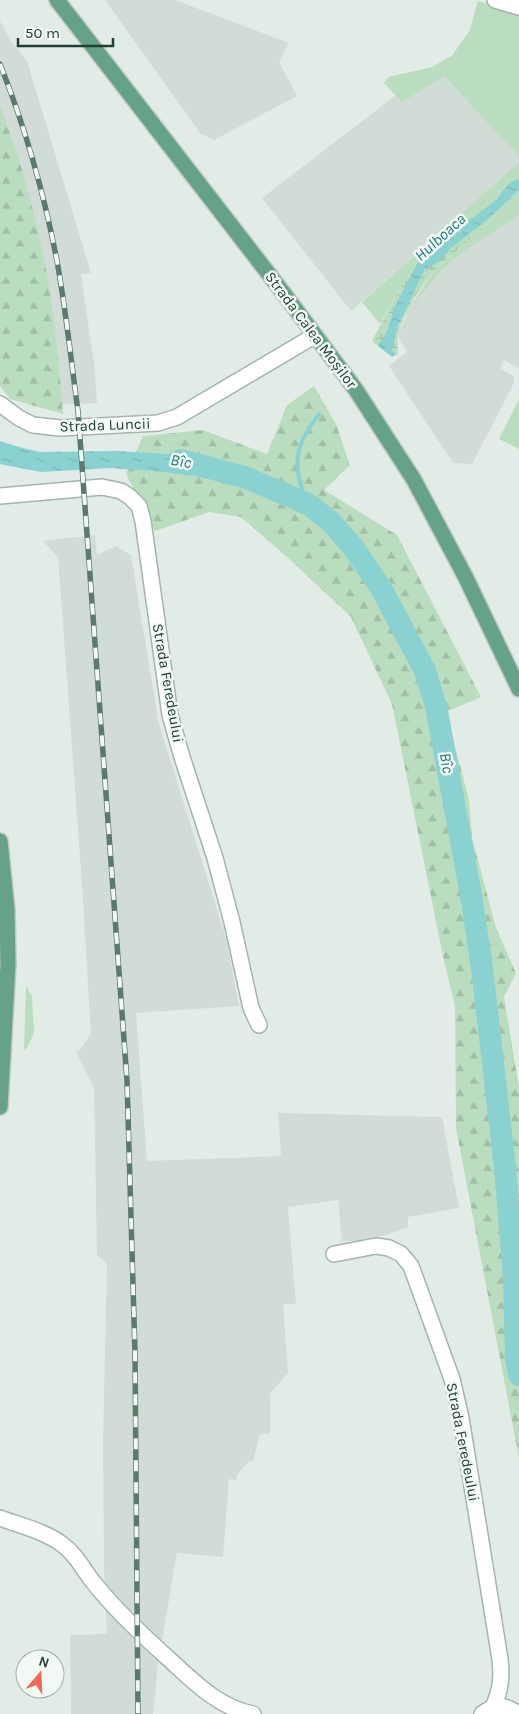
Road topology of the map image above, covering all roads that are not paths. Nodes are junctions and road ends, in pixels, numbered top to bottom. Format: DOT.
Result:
graph roads {
  1 [pos="57,0"];
  2 [pos="495,0"];
  3 [pos="519,6"];
  4 [pos="314,336"];
  5 [pos="0,404"];
  6 [pos="0,496"];
  7 [pos="519,690"];
  8 [pos="0,841"];
  9 [pos="3,994"];
  10 [pos="259,1025"];
  11 [pos="0,1107"];
  12 [pos="334,1254"];
  13 [pos="0,1518"];
  14 [pos="488,1710"];
  15 [pos="253,1714"];
  16 [pos="518,1714"];
  1 -- 4 [label="main road, Strada Calea Moșilor"];
  2 -- 3 [label="street"];
  4 -- 5 [label="street, Strada Luncii"];
  4 -- 7 [label="main road, Strada Calea Moșilor"];
  6 -- 10 [label="street, Strada Feredeului"];
  8 -- 9 [label="main road"];
  9 -- 11 [label="main road"];
  12 -- 14 [label="street, Strada Feredeului"];
  13 -- 15 [label="street"];
  14 -- 16 [label="street, Strada Feredeului"];
}
